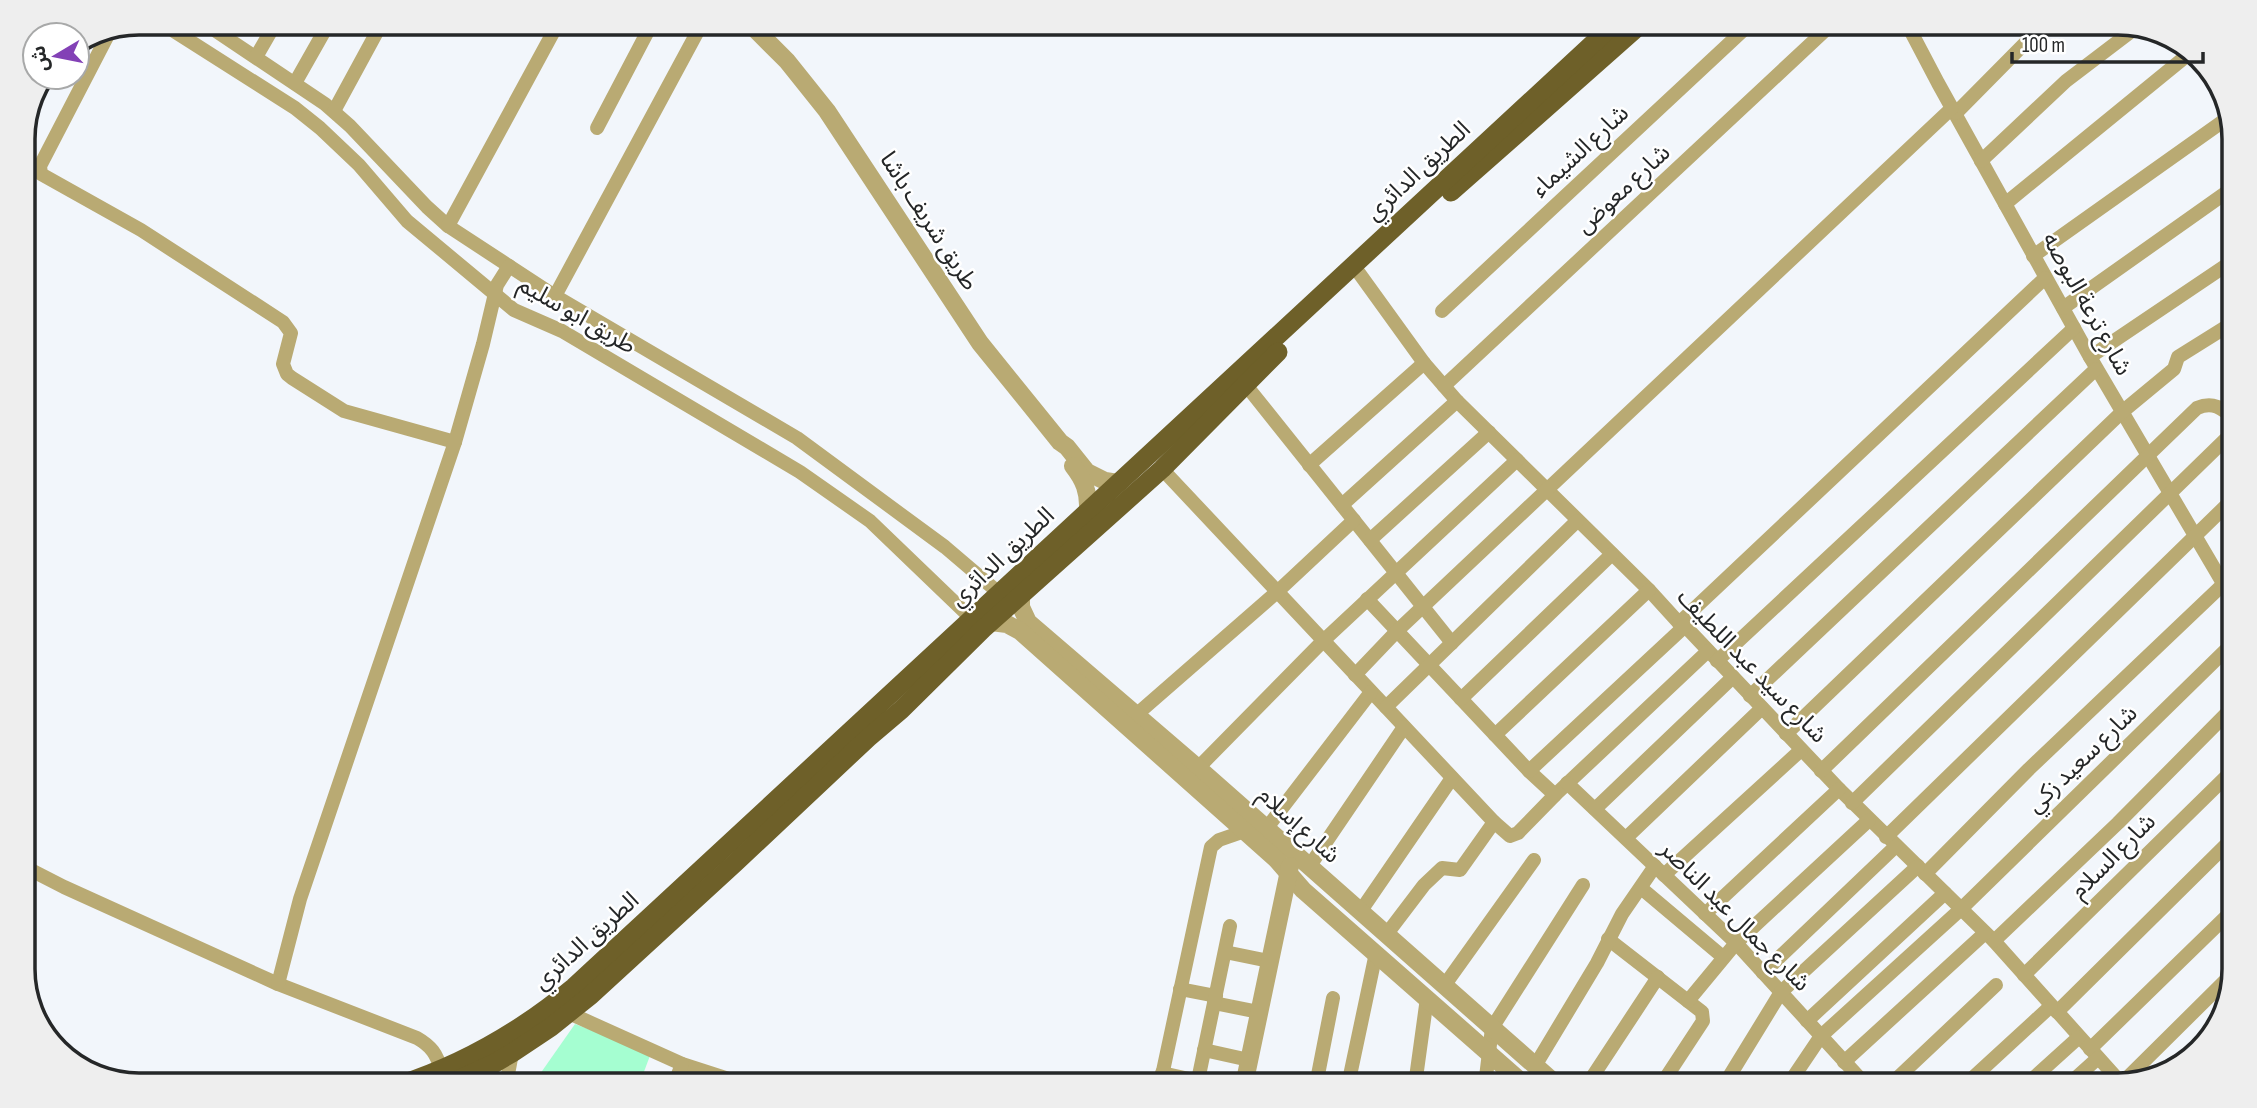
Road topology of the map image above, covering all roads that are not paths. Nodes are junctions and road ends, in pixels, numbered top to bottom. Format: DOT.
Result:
graph roads {
  1 [pos="180,35"];
  2 [pos="222,35"];
  3 [pos="269,35"];
  4 [pos="322,35"];
  5 [pos="375,35"];
  6 [pos="552,35"];
  7 [pos="646,35"];
  8 [pos="696,35"];
  9 [pos="761,35"];
  10 [pos="1603,35"];
  11 [pos="1629,35"];
  12 [pos="1738,35"];
  13 [pos="1820,35"];
  14 [pos="1917,35"];
  15 [pos="2033,35"];
  16 [pos="2126,36"];
  17 [pos="105,41"];
  18 [pos="256,57"];
  19 [pos="2184,58"];
  20 [pos="296,83"];
  21 [pos="334,111"];
  22 [pos="1954,111"];
  23 [pos="2221,123"];
  24 [pos="597,128"];
  25 [pos="1981,161"];
  26 [pos="2222,195"];
  27 [pos="2005,204"];
  28 [pos="449,226"];
  29 [pos="2033,256"];
  30 [pos="509,266"];
  31 [pos="2222,269"];
  32 [pos="1359,273"];
  33 [pos="2045,278"];
  34 [pos="495,293"];
  35 [pos="555,296"];
  36 [pos="2063,308"];
  37 [pos="1442,311"];
  38 [pos="2074,328"];
  39 [pos="2222,330"];
  40 [pos="1424,363"];
  41 [pos="2093,363"];
  42 [pos="1245,384"];
  43 [pos="1444,386"];
  44 [pos="1457,401"];
  45 [pos="2222,404"];
  46 [pos="2122,412"];
  47 [pos="1489,432"];
  48 [pos="455,442"];
  49 [pos="1060,442"];
  50 [pos="2222,443"];
  51 [pos="1167,455"];
  52 [pos="2147,455"];
  53 [pos="1517,460"];
  54 [pos="1309,465"];
  55 [pos="1118,483"];
  56 [pos="1548,490"];
  57 [pos="2170,493"];
  58 [pos="1342,505"];
  59 [pos="2222,510"];
  60 [pos="1088,511"];
  61 [pos="1354,520"];
  62 [pos="1577,521"];
  63 [pos="2195,536"];
  64 [pos="1370,540"];
  65 [pos="1612,554"];
  66 [pos="2222,570"];
  67 [pos="1395,572"];
  68 [pos="2222,586"];
  69 [pos="1649,590"];
  70 [pos="1277,592"];
  71 [pos="999,593"];
  72 [pos="1021,595"];
  73 [pos="1367,599"];
  74 [pos="1423,607"];
  75 [pos="982,620"];
  76 [pos="1682,625"];
  77 [pos="1397,631"];
  78 [pos="1030,632"];
  79 [pos="1323,641"];
  80 [pos="1452,643"];
  81 [pos="2222,654"];
  82 [pos="1713,656"];
  83 [pos="1429,665"];
  84 [pos="1355,675"];
  85 [pos="1733,677"];
  86 [pos="1371,692"];
  87 [pos="1750,696"];
  88 [pos="1461,699"];
  89 [pos="1385,707"];
  90 [pos="1762,708"];
  91 [pos="1136,715"];
  92 [pos="2222,718"];
  93 [pos="1404,727"];
  94 [pos="863,731"];
  95 [pos="1786,734"];
  96 [pos="1495,735"];
  97 [pos="1801,750"];
  98 [pos="1198,768"];
  99 [pos="1529,771"];
  100 [pos="1821,771"];
  101 [pos="1452,778"];
  102 [pos="2222,781"];
  103 [pos="1567,783"];
  104 [pos="1839,789"];
  105 [pos="1555,795"];
  106 [pos="1852,803"];
  107 [pos="1595,809"];
  108 [pos="1869,820"];
  109 [pos="1494,822"];
  110 [pos="1266,829"];
  111 [pos="1245,831"];
  112 [pos="1626,838"];
  113 [pos="1891,842"];
  114 [pos="2222,848"];
  115 [pos="1294,853"];
  116 [pos="1534,860"];
  117 [pos="1309,867"];
  118 [pos="1659,870"];
  119 [pos="1922,870"];
  120 [pos="35,872"];
  121 [pos="1289,873"];
  122 [pos="1583,885"];
  123 [pos="1641,888"];
  124 [pos="1945,893"];
  125 [pos="1961,909"];
  126 [pos="1360,912"];
  127 [pos="1706,914"];
  128 [pos="2222,921"];
  129 [pos="1230,926"];
  130 [pos="1386,935"];
  131 [pos="1989,937"];
  132 [pos="1608,939"];
  133 [pos="1736,943"];
  134 [pos="1225,952"];
  135 [pos="1376,953"];
  136 [pos="1723,957"];
  137 [pos="1269,961"];
  138 [pos="1763,972"];
  139 [pos="2024,975"];
  140 [pos="1657,977"];
  141 [pos="278,984"];
  142 [pos="1996,985"];
  143 [pos="1444,986"];
  144 [pos="2220,986"];
  145 [pos="1180,989"];
  146 [pos="1781,992"];
  147 [pos="1334,998"];
  148 [pos="1427,998"];
  149 [pos="1215,1000"];
  150 [pos="1688,1001"];
  151 [pos="2054,1009"];
  152 [pos="1259,1012"];
  153 [pos="569,1013"];
  154 [pos="1807,1021"];
  155 [pos="1492,1028"];
  156 [pos="1821,1036"];
  157 [pos="2080,1037"];
  158 [pos="1204,1050"];
  159 [pos="2094,1053"];
  160 [pos="1489,1054"];
  161 [pos="498,1055"];
  162 [pos="1249,1060"];
  163 [pos="1844,1062"];
  164 [pos="682,1064"];
  165 [pos="1535,1066"];
  166 [pos="2135,1071"];
  167 [pos="443,1073"];
  168 [pos="454,1073"];
  169 [pos="503,1073"];
  170 [pos="679,1073"];
  171 [pos="710,1073"];
  172 [pos="1162,1073"];
  173 [pos="1199,1073"];
  174 [pos="1246,1073"];
  175 [pos="1318,1073"];
  176 [pos="1351,1073"];
  177 [pos="1417,1073"];
  178 [pos="1487,1073"];
  179 [pos="1511,1073"];
  180 [pos="1543,1073"];
  181 [pos="1595,1073"];
  182 [pos="1669,1073"];
  183 [pos="1731,1073"];
  184 [pos="1796,1073"];
  185 [pos="1849,1073"];
  186 [pos="1903,1073"];
  187 [pos="1979,1073"];
  188 [pos="2040,1073"];
  189 [pos="2078,1073"];
  190 [pos="2112,1073"];
  1 -- 34 [label="street, طريق ابو سليم"];
  2 -- 18 [label="street, طريق ابو سليم"];
  3 -- 18 [label="street"];
  4 -- 20 [label="street"];
  5 -- 21 [label="street"];
  6 -- 28 [label="street"];
  7 -- 24 [label="street"];
  8 -- 35 [label="street"];
  9 -- 49 [label="street, طريق شريف باشا"];
  10 -- 51 [label="highway, الطريق الدائري"];
  11 -- 32 [label="highway, الطريق الدائري"];
  12 -- 37 [label="street, شارع الشيماء"];
  13 -- 43 [label="street, شارع معوض"];
  14 -- 22 [label="street, شارع ترعة البوصه"];
  15 -- 22 [label="street"];
  16 -- 25 [label="street"];
  17 -- 48 [label="street"];
  18 -- 20 [label="street, طريق ابو سليم"];
  19 -- 27 [label="street"];
  20 -- 21 [label="street, طريق ابو سليم"];
  21 -- 28 [label="street, طريق ابو سليم"];
  22 -- 25 [label="street, شارع ترعة البوصه"];
  22 -- 56 [label="street"];
  23 -- 29 [label="street"];
  25 -- 27 [label="street, شارع ترعة البوصه"];
  26 -- 36 [label="street"];
  27 -- 29 [label="street, شارع ترعة البوصه"];
  28 -- 30 [label="street, طريق ابو سليم"];
  29 -- 33 [label="street, شارع ترعة البوصه"];
  30 -- 34 [label="street"];
  30 -- 35 [label="street, طريق ابو سليم"];
  31 -- 41 [label="street"];
  32 -- 40 [label="street, شارع سيد عبد اللطيف"];
  32 -- 42 [label="highway, الطريق الدائري"];
  33 -- 36 [label="street, شارع ترعة البوصه"];
  33 -- 76 [label="street"];
  34 -- 48 [label="street"];
  34 -- 75 [label="street, طريق ابو سليم"];
  35 -- 71 [label="street, طريق ابو سليم"];
  36 -- 38 [label="street, شارع ترعة البوصه"];
  38 -- 41 [label="street, شارع ترعة البوصه"];
  38 -- 82 [label="street"];
  39 -- 46 [label="street"];
  40 -- 43 [label="street, شارع سيد عبد اللطيف"];
  40 -- 54 [label="street"];
  41 -- 46 [label="street, شارع ترعة البوصه"];
  41 -- 87 [label="street"];
  42 -- 51 [label="highway, الطريق الدائري"];
  42 -- 54 [label="street"];
  43 -- 44 [label="street, شارع سيد عبد اللطيف"];
  44 -- 47 [label="street, شارع سيد عبد اللطيف"];
  44 -- 58 [label="street"];
  45 -- 52 [label="street"];
  46 -- 52 [label="street, شارع ترعة البوصه"];
  46 -- 95 [label="street"];
  47 -- 53 [label="street, شارع سيد عبد اللطيف"];
  47 -- 64 [label="street"];
  48 -- 141 [label="street"];
  49 -- 55 [label="street, طريق شريف باشا"];
  49 -- 60 [label="street, طريق شريف باشا"];
  50 -- 57 [label="street"];
  51 -- 55 [label="highway, الطريق الدائري"];
  51 -- 70 [label="street"];
  51 -- 72 [label="highway, الطريق الدائري"];
  52 -- 57 [label="street, شارع ترعة البوصه"];
  52 -- 100 [label="street"];
  53 -- 56 [label="street, شارع سيد عبد اللطيف"];
  53 -- 67 [label="street"];
  54 -- 58 [label="street"];
  55 -- 60 [label="highway, الطريق الدائري"];
  56 -- 62 [label="street, شارع سيد عبد اللطيف"];
  56 -- 74 [label="street"];
  57 -- 63 [label="street, شارع ترعة البوصه"];
  57 -- 106 [label="street"];
  58 -- 61 [label="street"];
  59 -- 63 [label="street"];
  60 -- 71 [label="highway, الطريق الدائري"];
  61 -- 64 [label="street"];
  61 -- 70 [label="street"];
  62 -- 65 [label="street, شارع سيد عبد اللطيف"];
  62 -- 80 [label="street"];
  63 -- 66 [label="street, شارع ترعة البوصه"];
  63 -- 113 [label="street"];
  64 -- 67 [label="street"];
  65 -- 69 [label="street, شارع سيد عبد اللطيف"];
  65 -- 88 [label="street"];
  67 -- 73 [label="street"];
  67 -- 74 [label="street"];
  68 -- 119 [label="street"];
  69 -- 76 [label="street, شارع سيد عبد اللطيف"];
  69 -- 96 [label="street"];
  70 -- 79 [label="street"];
  70 -- 91 [label="street"];
  71 -- 75 [label="highway, الطريق الدائري"];
  72 -- 75 [label="highway, الطريق الدائري"];
  72 -- 78 [label="street, شارع إسلام"];
  73 -- 77 [label="street"];
  73 -- 79 [label="street"];
  74 -- 77 [label="street"];
  74 -- 80 [label="street"];
  75 -- 78 [label="street, شارع إسلام"];
  75 -- 94 [label="highway, الطريق الدائري"];
  76 -- 82 [label="street, شارع سيد عبد اللطيف"];
  76 -- 99 [label="street"];
  77 -- 83 [label="street"];
  77 -- 84 [label="street"];
  78 -- 91 [label="street, شارع إسلام"];
  78 -- 111 [label="street, شارع إسلام"];
  79 -- 84 [label="street"];
  79 -- 98 [label="street"];
  80 -- 83 [label="street"];
  81 -- 125 [label="street, شارع سعيد زكي"];
  82 -- 85 [label="street, شارع سيد عبد اللطيف"];
  82 -- 103 [label="street"];
  83 -- 88 [label="street"];
  83 -- 89 [label="street"];
  84 -- 86 [label="street"];
  85 -- 87 [label="street, شارع سيد عبد اللطيف"];
  85 -- 107 [label="street"];
  86 -- 89 [label="street"];
  86 -- 110 [label="street"];
  87 -- 90 [label="street, شارع سيد عبد اللطيف"];
  88 -- 96 [label="street"];
  89 -- 93 [label="street"];
  90 -- 95 [label="street, شارع سيد عبد اللطيف"];
  90 -- 112 [label="street"];
  91 -- 98 [label="street, شارع إسلام"];
  92 -- 131 [label="street"];
  93 -- 101 [label="street"];
  93 -- 117 [label="street"];
  94 -- 153 [label="highway, الطريق الدائري"];
  94 -- 161 [label="highway, الطريق الدائري"];
  95 -- 97 [label="street, شارع سيد عبد اللطيف"];
  96 -- 99 [label="street"];
  97 -- 100 [label="street, شارع سيد عبد اللطيف"];
  97 -- 118 [label="street"];
  98 -- 110 [label="street, شارع إسلام"];
  99 -- 105 [label="street"];
  100 -- 104 [label="street, شارع سيد عبد اللطيف"];
  101 -- 109 [label="street"];
  101 -- 126 [label="street"];
  102 -- 139 [label="street, شارع السلام"];
  103 -- 105 [label="street"];
  103 -- 107 [label="street, شارع جمال عبد الناصر"];
  104 -- 106 [label="street, شارع سيد عبد اللطيف"];
  104 -- 127 [label="street"];
  105 -- 109 [label="street"];
  106 -- 108 [label="street, شارع سيد عبد اللطيف"];
  107 -- 112 [label="street, شارع جمال عبد الناصر"];
  108 -- 113 [label="street, شارع سيد عبد اللطيف"];
  108 -- 133 [label="street"];
  109 -- 130 [label="street"];
  110 -- 115 [label="street, شارع إسلام"];
  111 -- 121 [label="street, شارع إسلام"];
  111 -- 145 [label="street"];
  112 -- 118 [label="street, شارع جمال عبد الناصر"];
  113 -- 119 [label="street, شارع سيد عبد اللطيف"];
  113 -- 138 [label="street"];
  114 -- 151 [label="street"];
  115 -- 117 [label="street, شارع إسلام"];
  115 -- 121 [label="street"];
  116 -- 143 [label="street"];
  117 -- 126 [label="street, شارع إسلام"];
  118 -- 123 [label="street"];
  118 -- 127 [label="street, شارع جمال عبد الناصر"];
  119 -- 124 [label="street, شارع سيد عبد اللطيف"];
  119 -- 146 [label="street"];
  120 -- 141 [label="street"];
  121 -- 135 [label="street, شارع إسلام"];
  121 -- 137 [label="street"];
  122 -- 155 [label="street"];
  123 -- 132 [label="street"];
  123 -- 136 [label="street"];
  124 -- 125 [label="street, شارع سيد عبد اللطيف"];
  124 -- 154 [label="street"];
  125 -- 131 [label="street, شارع سيد عبد اللطيف"];
  125 -- 156 [label="street, شارع سعيد زكي"];
  126 -- 130 [label="street, شارع إسلام"];
  127 -- 133 [label="street, شارع جمال عبد الناصر"];
  128 -- 159 [label="street"];
  129 -- 134 [label="street"];
  130 -- 143 [label="street, شارع إسلام"];
  131 -- 139 [label="street, شارع سيد عبد اللطيف"];
  131 -- 163 [label="street"];
  132 -- 140 [label="street"];
  132 -- 165 [label="street"];
  133 -- 136 [label="street"];
  133 -- 138 [label="street, شارع جمال عبد الناصر"];
  134 -- 137 [label="street"];
  134 -- 149 [label="street"];
  135 -- 148 [label="street, شارع إسلام"];
  135 -- 176 [label="street"];
  136 -- 150 [label="street"];
  137 -- 152 [label="street"];
  138 -- 146 [label="street, شارع جمال عبد الناصر"];
  139 -- 151 [label="street, شارع سيد عبد اللطيف"];
  140 -- 150 [label="street"];
  140 -- 181 [label="street"];
  141 -- 167 [label="street"];
  142 -- 186 [label="street"];
  143 -- 155 [label="street, شارع إسلام"];
  144 -- 166 [label="street"];
  145 -- 149 [label="street"];
  145 -- 172 [label="street"];
  146 -- 154 [label="street, شارع جمال عبد الناصر"];
  146 -- 183 [label="street"];
  147 -- 175 [label="street"];
  148 -- 160 [label="street, شارع إسلام"];
  148 -- 177 [label="street"];
  149 -- 152 [label="street"];
  149 -- 158 [label="street"];
  150 -- 182 [label="street"];
  151 -- 157 [label="street, شارع سيد عبد اللطيف"];
  151 -- 187 [label="street"];
  152 -- 162 [label="street"];
  153 -- 161 [label="highway, الطريق الدائري"];
  153 -- 164 [label="street"];
  154 -- 156 [label="street, شارع جمال عبد الناصر"];
  155 -- 160 [label="street"];
  155 -- 165 [label="street, شارع إسلام"];
  156 -- 163 [label="street, شارع جمال عبد الناصر"];
  156 -- 184 [label="street, شارع سعيد زكي"];
  157 -- 159 [label="street, شارع سيد عبد اللطيف"];
  157 -- 188 [label="street"];
  158 -- 162 [label="street"];
  158 -- 173 [label="street"];
  159 -- 189 [label="street"];
  159 -- 190 [label="street, شارع سيد عبد اللطيف"];
  160 -- 178 [label="street"];
  160 -- 179 [label="street, شارع إسلام"];
  161 -- 168 [label="highway, الطريق الدائري"];
  161 -- 169 [label="street"];
  162 -- 174 [label="street"];
  163 -- 185 [label="street, شارع جمال عبد الناصر"];
  164 -- 170 [label="street"];
  164 -- 171 [label="street"];
  165 -- 180 [label="street, شارع إسلام"];
}
